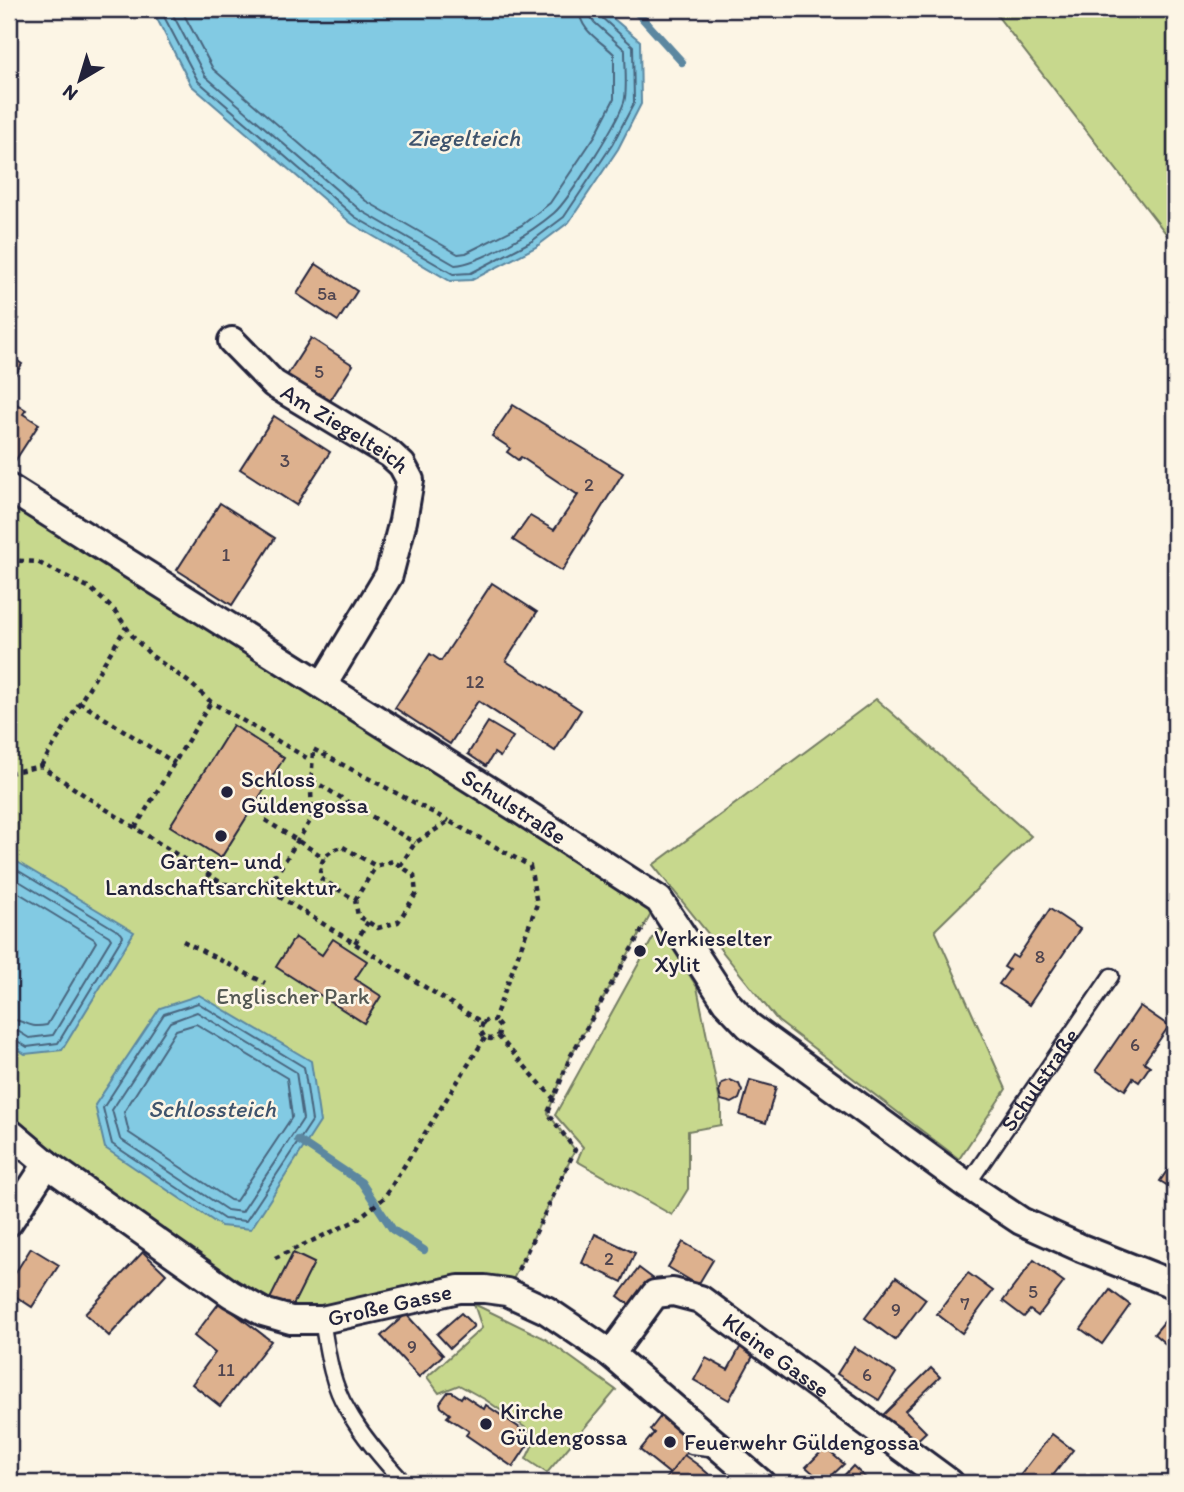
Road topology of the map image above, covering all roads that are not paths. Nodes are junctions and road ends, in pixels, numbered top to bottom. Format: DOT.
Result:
graph roads {
  1 [pos="232,341"];
  2 [pos="9,488"];
  3 [pos="323,685"];
  4 [pos="1111,976"];
  5 [pos="9,1132"];
  6 [pos="47,1164"];
  7 [pos="967,1185"];
  8 [pos="9,1222"];
  9 [pos="1175,1284"];
  10 [pos="321,1320"];
  11 [pos="611,1354"];
  12 [pos="691,1446"];
  13 [pos="722,1450"];
  14 [pos="404,1483"];
  15 [pos="761,1483"];
  16 [pos="950,1483"];
  1 -- 3 [label="street, Am Ziegelteich"];
  2 -- 3 [label="street, Schulstraße"];
  3 -- 7 [label="street, Schulstraße"];
  4 -- 7 [label="lane, Schulstraße"];
  5 -- 6 [label="street, Große Gasse"];
  6 -- 8 [label="street"];
  6 -- 10 [label="street, Große Gasse"];
  7 -- 9 [label="street, Schulstraße"];
  10 -- 11 [label="street, Große Gasse"];
  10 -- 14 [label="lane"];
  11 -- 13 [label="street, Große Gasse"];
  11 -- 16 [label="street, Kleine Gasse"];
  12 -- 13 [label="lane"];
  13 -- 15 [label="street, Große Gasse"];
}
